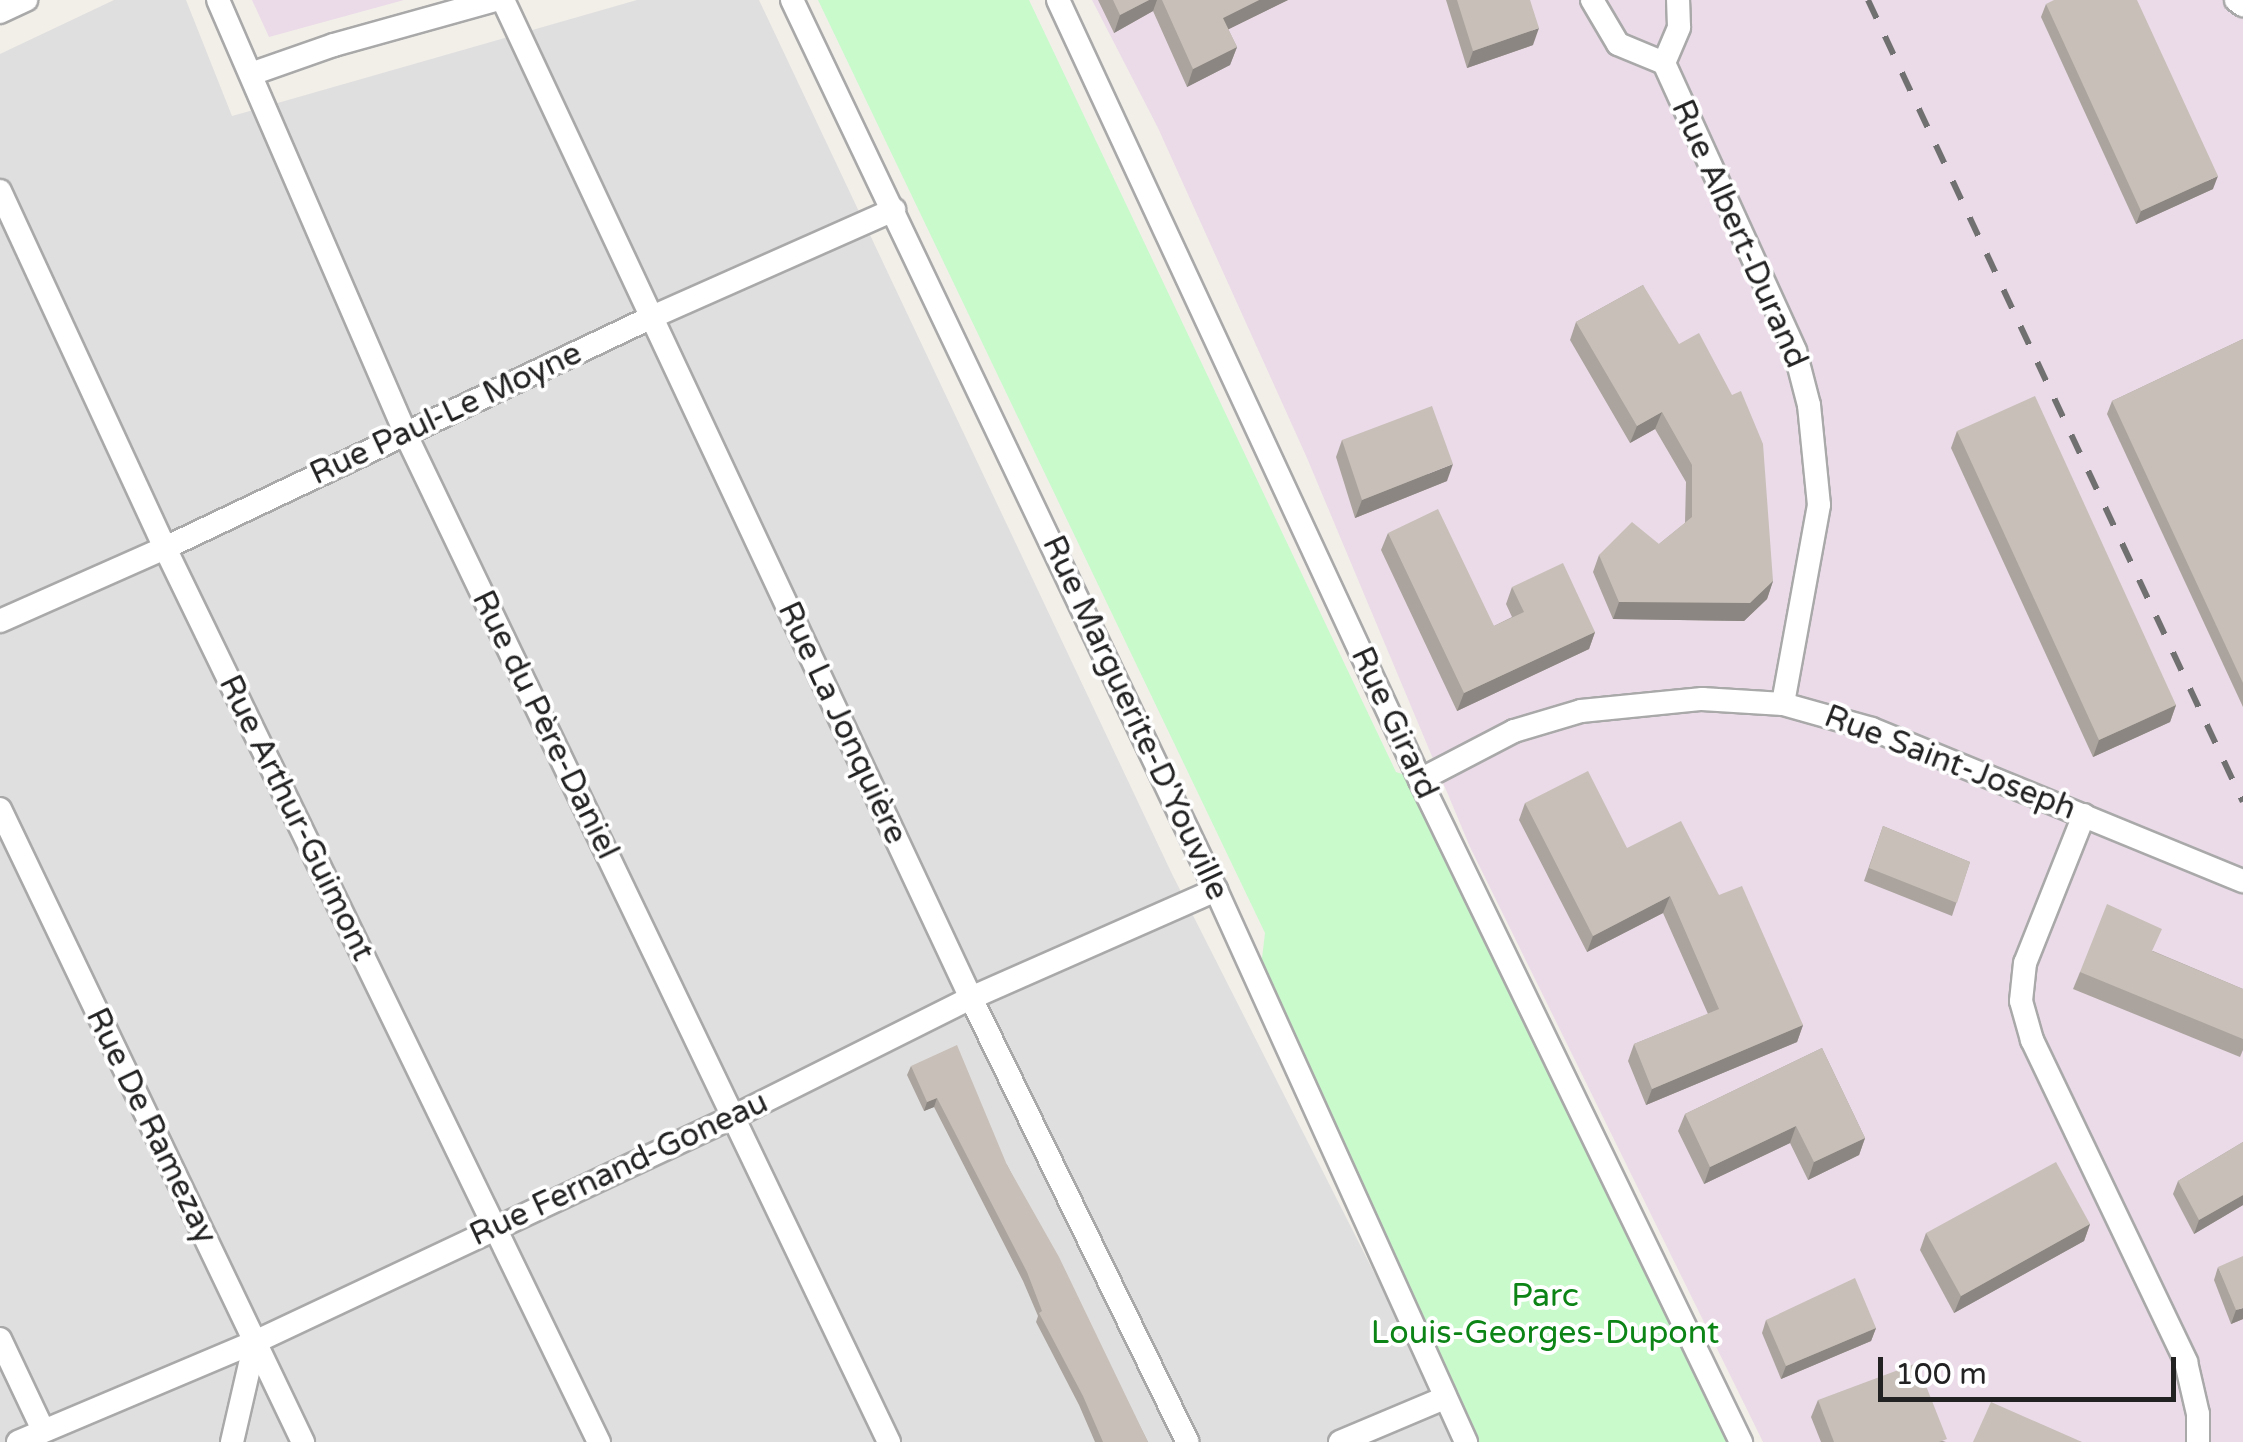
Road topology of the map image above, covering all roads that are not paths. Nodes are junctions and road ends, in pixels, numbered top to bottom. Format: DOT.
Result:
graph roads {
  1 [pos="26,0"];
  2 [pos="218,0"];
  3 [pos="495,0"];
  4 [pos="503,0"];
  5 [pos="792,0"];
  6 [pos="1058,0"];
  7 [pos="1592,0"];
  8 [pos="1678,0"];
  9 [pos="2236,0"];
  10 [pos="2243,4"];
  11 [pos="0,12"];
  12 [pos="1664,63"];
  13 [pos="252,74"];
  14 [pos="0,192"];
  15 [pos="894,210"];
  16 [pos="652,317"];
  17 [pos="406,433"];
  18 [pos="166,548"];
  19 [pos="0,621"];
  20 [pos="1783,704"];
  21 [pos="1420,780"];
  22 [pos="0,809"];
  23 [pos="2084,815"];
  24 [pos="2243,880"];
  25 [pos="1216,890"];
  26 [pos="971,998"];
  27 [pos="733,1117"];
  28 [pos="495,1227"];
  29 [pos="0,1339"];
  30 [pos="255,1342"];
  31 [pos="1444,1398"];
  32 [pos="43,1430"];
  33 [pos="18,1442"];
  34 [pos="232,1442"];
  35 [pos="303,1442"];
  36 [pos="599,1442"];
  37 [pos="889,1442"];
  38 [pos="1188,1442"];
  39 [pos="1340,1442"];
  40 [pos="1466,1442"];
  41 [pos="1741,1442"];
  42 [pos="2198,1442"];
  1 -- 11 [label="street"];
  2 -- 13 [label="street, Rue du Père-Daniel"];
  3 -- 13 [label="street"];
  4 -- 16 [label="street, Rue La Jonquière"];
  5 -- 15 [label="street, Rue Marguerite-D'Youville"];
  6 -- 21 [label="street, Rue Girard"];
  7 -- 12 [label="street, Rue Albert-Durand"];
  8 -- 12 [label="street, Rue Albert-Durand"];
  9 -- 10 [label="street"];
  12 -- 20 [label="street, Rue Albert-Durand"];
  13 -- 17 [label="street, Rue du Père-Daniel"];
  14 -- 18 [label="street, Rue Arthur-Guimont"];
  15 -- 16 [label="street, Rue Paul-Le Moyne"];
  15 -- 25 [label="street, Rue Marguerite-D'Youville"];
  16 -- 17 [label="street, Rue Paul-Le Moyne"];
  16 -- 26 [label="street, Rue La Jonquière"];
  17 -- 18 [label="street, Rue Paul-Le Moyne"];
  17 -- 27 [label="street, Rue du Père-Daniel"];
  18 -- 19 [label="street, Rue Paul-Le Moyne"];
  18 -- 28 [label="street, Rue Arthur-Guimont"];
  20 -- 21 [label="street, Rue Saint-Joseph"];
  20 -- 23 [label="street, Rue Saint-Joseph"];
  21 -- 41 [label="street, Rue Girard"];
  22 -- 30 [label="street, Rue De Ramezay"];
  23 -- 24 [label="street, Rue Saint-Joseph"];
  23 -- 42 [label="street"];
  25 -- 26 [label="street, Rue Fernand-Goneau"];
  25 -- 31 [label="street, Rue Marguerite-D'Youville"];
  26 -- 27 [label="street, Rue Fernand-Goneau"];
  26 -- 38 [label="street, Rue La Jonquière"];
  27 -- 28 [label="street, Rue Fernand-Goneau"];
  27 -- 37 [label="street, Rue du Père-Daniel"];
  28 -- 30 [label="street, Rue Fernand-Goneau"];
  28 -- 36 [label="street, Rue Arthur-Guimont"];
  29 -- 32 [label="street"];
  30 -- 32 [label="street, Rue Fernand-Goneau"];
  30 -- 34 [label="street"];
  30 -- 35 [label="street, Rue De Ramezay"];
  31 -- 39 [label="street"];
  31 -- 40 [label="street, Rue Marguerite-D'Youville"];
  32 -- 33 [label="street, Rue Fernand-Goneau"];
}
